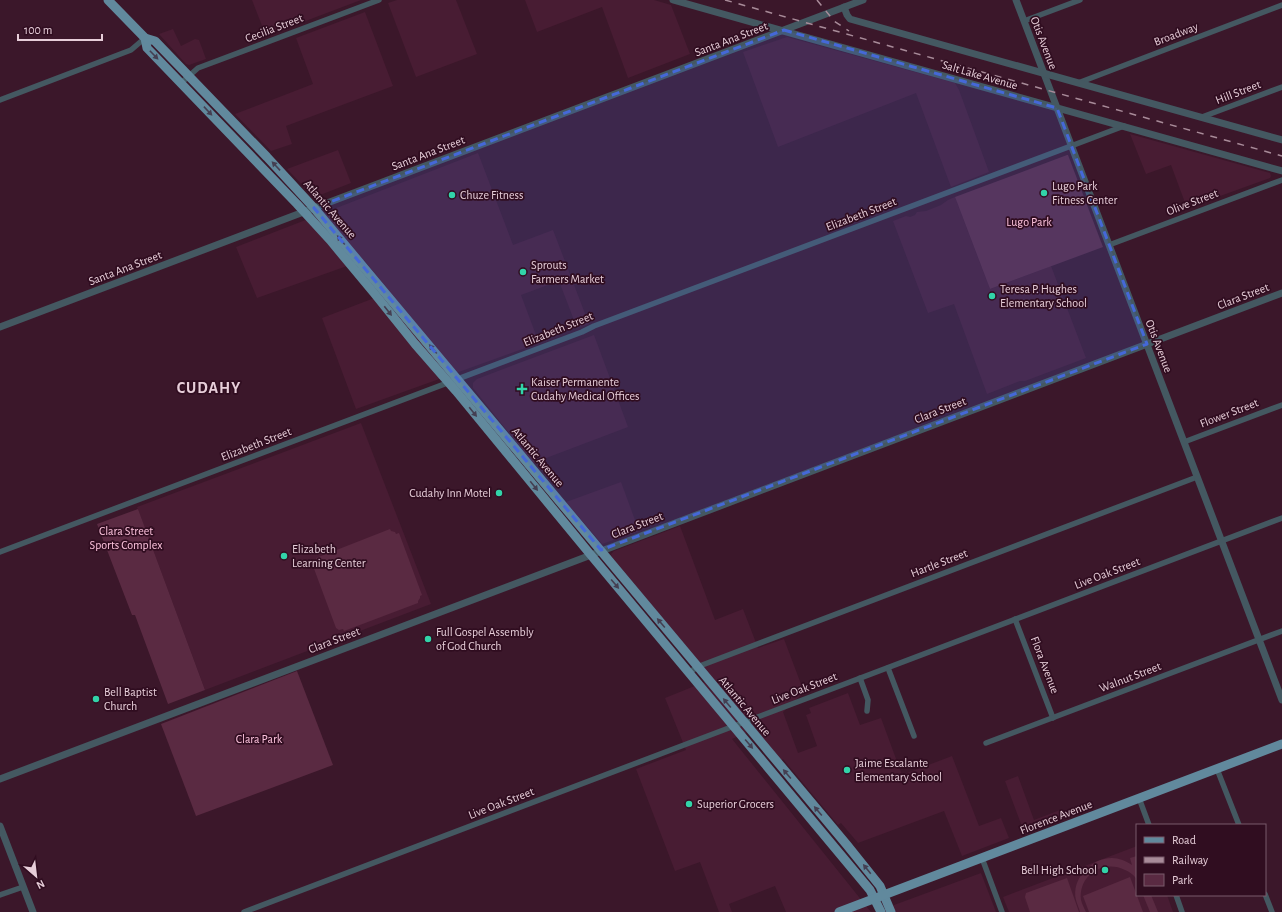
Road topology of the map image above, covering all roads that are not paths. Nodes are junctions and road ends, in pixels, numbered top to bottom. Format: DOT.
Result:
graph roads {
  1 [pos="108,0"];
  2 [pos="379,0"];
  3 [pos="673,0"];
  4 [pos="863,0"];
  5 [pos="1016,0"];
  6 [pos="1080,0"];
  7 [pos="1282,5"];
  8 [pos="844,7"];
  9 [pos="1024,21"];
  10 [pos="784,30"];
  11 [pos="145,38"];
  12 [pos="1044,73"];
  13 [pos="189,76"];
  14 [pos="181,83"];
  15 [pos="1078,83"];
  16 [pos="1282,87"];
  17 [pos="0,100"];
  18 [pos="1057,108"];
  19 [pos="1202,118"];
  20 [pos="1125,126"];
  21 [pos="1282,140"];
  22 [pos="1072,146"];
  23 [pos="1282,171"];
  24 [pos="1282,180"];
  25 [pos="314,208"];
  26 [pos="304,212"];
  27 [pos="1109,245"];
  28 [pos="1282,292"];
  29 [pos="0,327"];
  30 [pos="1147,344"];
  31 [pos="458,379"];
  32 [pos="448,382"];
  33 [pos="1282,405"];
  34 [pos="1184,442"];
  35 [pos="1197,477"];
  36 [pos="1282,518"];
  37 [pos="1222,541"];
  38 [pos="601,550"];
  39 [pos="0,552"];
  40 [pos="590,554"];
  41 [pos="1015,619"];
  42 [pos="1282,631"];
  43 [pos="1259,640"];
  44 [pos="697,667"];
  45 [pos="888,668"];
  46 [pos="689,673"];
  47 [pos="860,678"];
  48 [pos="1282,700"];
  49 [pos="868,711"];
  50 [pos="1053,718"];
  51 [pos="743,722"];
  52 [pos="734,726"];
  53 [pos="914,736"];
  54 [pos="986,743"];
  55 [pos="1282,744"];
  56 [pos="1217,769"];
  57 [pos="0,779"];
  58 [pos="1139,798"];
  59 [pos="1149,824"];
  60 [pos="1239,824"];
  61 [pos="0,826"];
  62 [pos="982,858"];
  63 [pos="23,886"];
  64 [pos="0,895"];
  65 [pos="884,895"];
  66 [pos="1176,896"];
  67 [pos="1266,896"];
  68 [pos="875,898"];
  69 [pos="32,912"];
  70 [pos="244,912"];
  71 [pos="839,912"];
  72 [pos="881,912"];
  73 [pos="890,912"];
  74 [pos="1002,912"];
  75 [pos="1182,912"];
  76 [pos="1272,912"];
  1 -- 11 [label="main road, Atlantic Avenue"];
  2 -- 13 [label="street, Cecilia Street"];
  3 -- 10 [label="street, Salt Lake Avenue"];
  4 -- 8 [label="street, Santa Ana Street"];
  5 -- 9 [label="street, Otis Avenue"];
  6 -- 9 [label="street"];
  7 -- 15 [label="street, Broadway"];
  8 -- 10 [label="street, Santa Ana Street"];
  8 -- 12 [label="street, Salt Lake Avenue"];
  9 -- 12 [label="street, Otis Avenue"];
  10 -- 18 [label="street, Salt Lake Avenue"];
  10 -- 25 [label="street, Santa Ana Street"];
  11 -- 13 [label="main road, Atlantic Avenue"];
  11 -- 14 [label="main road, Atlantic Avenue, one-way"];
  11 -- 17 [label="street"];
  12 -- 15 [label="street, Salt Lake Avenue"];
  12 -- 18 [label="street, Otis Avenue"];
  13 -- 14 [label="street, Cecilia Street"];
  25 -- 13 [label="main road, Atlantic Avenue, one-way"];
  14 -- 26 [label="main road, Atlantic Avenue, one-way"];
  15 -- 19 [label="street, Salt Lake Avenue"];
  16 -- 19 [label="street, Hill Street"];
  18 -- 20 [label="street, Salt Lake Avenue"];
  18 -- 22 [label="street, Otis Avenue"];
  19 -- 21 [label="street, Salt Lake Avenue"];
  20 -- 22 [label="street, Elizabeth Street"];
  20 -- 23 [label="street, Salt Lake Avenue"];
  22 -- 27 [label="street, Otis Avenue"];
  22 -- 31 [label="street, Elizabeth Street"];
  24 -- 27 [label="street, Olive Street"];
  25 -- 26 [label="street, Santa Ana Street"];
  31 -- 25 [label="main road, Atlantic Avenue, one-way"];
  26 -- 29 [label="street, Santa Ana Street"];
  26 -- 32 [label="main road, Atlantic Avenue, one-way"];
  27 -- 30 [label="street, Otis Avenue"];
  28 -- 30 [label="street, Clara Street"];
  30 -- 34 [label="street, Otis Avenue"];
  30 -- 38 [label="street, Clara Street"];
  31 -- 32 [label="street, Elizabeth Street"];
  31 -- 38 [label="main road, Atlantic Avenue"];
  32 -- 39 [label="street, Elizabeth Street"];
  32 -- 40 [label="main road, Atlantic Avenue, one-way"];
  33 -- 34 [label="street, Flower Street"];
  34 -- 35 [label="street, Otis Avenue"];
  35 -- 37 [label="street, Otis Avenue"];
  35 -- 44 [label="street, Hartle Street"];
  36 -- 37 [label="street, Live Oak Street"];
  37 -- 41 [label="street, Live Oak Street"];
  37 -- 43 [label="street, Otis Avenue"];
  38 -- 40 [label="street, Clara Street"];
  44 -- 38 [label="main road, Atlantic Avenue, one-way"];
  40 -- 46 [label="main road, Atlantic Avenue, one-way"];
  40 -- 57 [label="street, Clara Street"];
  41 -- 45 [label="street, Live Oak Street"];
  41 -- 50 [label="street, Flora Avenue"];
  42 -- 43 [label="street, Walnut Street"];
  43 -- 48 [label="street, Otis Avenue"];
  43 -- 50 [label="street, Walnut Street"];
  44 -- 46 [label="street, Hartle Street"];
  51 -- 44 [label="main road, Atlantic Avenue, one-way"];
  45 -- 47 [label="street, Live Oak Street"];
  45 -- 53 [label="street"];
  46 -- 52 [label="main road, Atlantic Avenue"];
  47 -- 49 [label="street"];
  47 -- 51 [label="street, Live Oak Street"];
  50 -- 54 [label="street, Walnut Street"];
  51 -- 52 [label="street, Live Oak Street"];
  65 -- 51 [label="main road, Atlantic Avenue, one-way"];
  52 -- 68 [label="main road, Atlantic Avenue, one-way"];
  52 -- 70 [label="street, Live Oak Street"];
  55 -- 56 [label="main road, Florence Avenue"];
  56 -- 58 [label="main road, Florence Avenue"];
  56 -- 60 [label="street"];
  58 -- 59 [label="street"];
  58 -- 62 [label="main road, Florence Avenue"];
  61 -- 63 [label="street"];
  62 -- 65 [label="main road, Florence Avenue"];
  62 -- 74 [label="street"];
  63 -- 64 [label="street"];
  63 -- 69 [label="street"];
  65 -- 68 [label="main road, Florence Avenue"];
  65 -- 73 [label="main road, Atlantic Avenue"];
  66 -- 75 [label="street"];
  67 -- 76 [label="street"];
  68 -- 71 [label="main road, Florence Avenue"];
  68 -- 72 [label="main road, Atlantic Avenue"];
}
